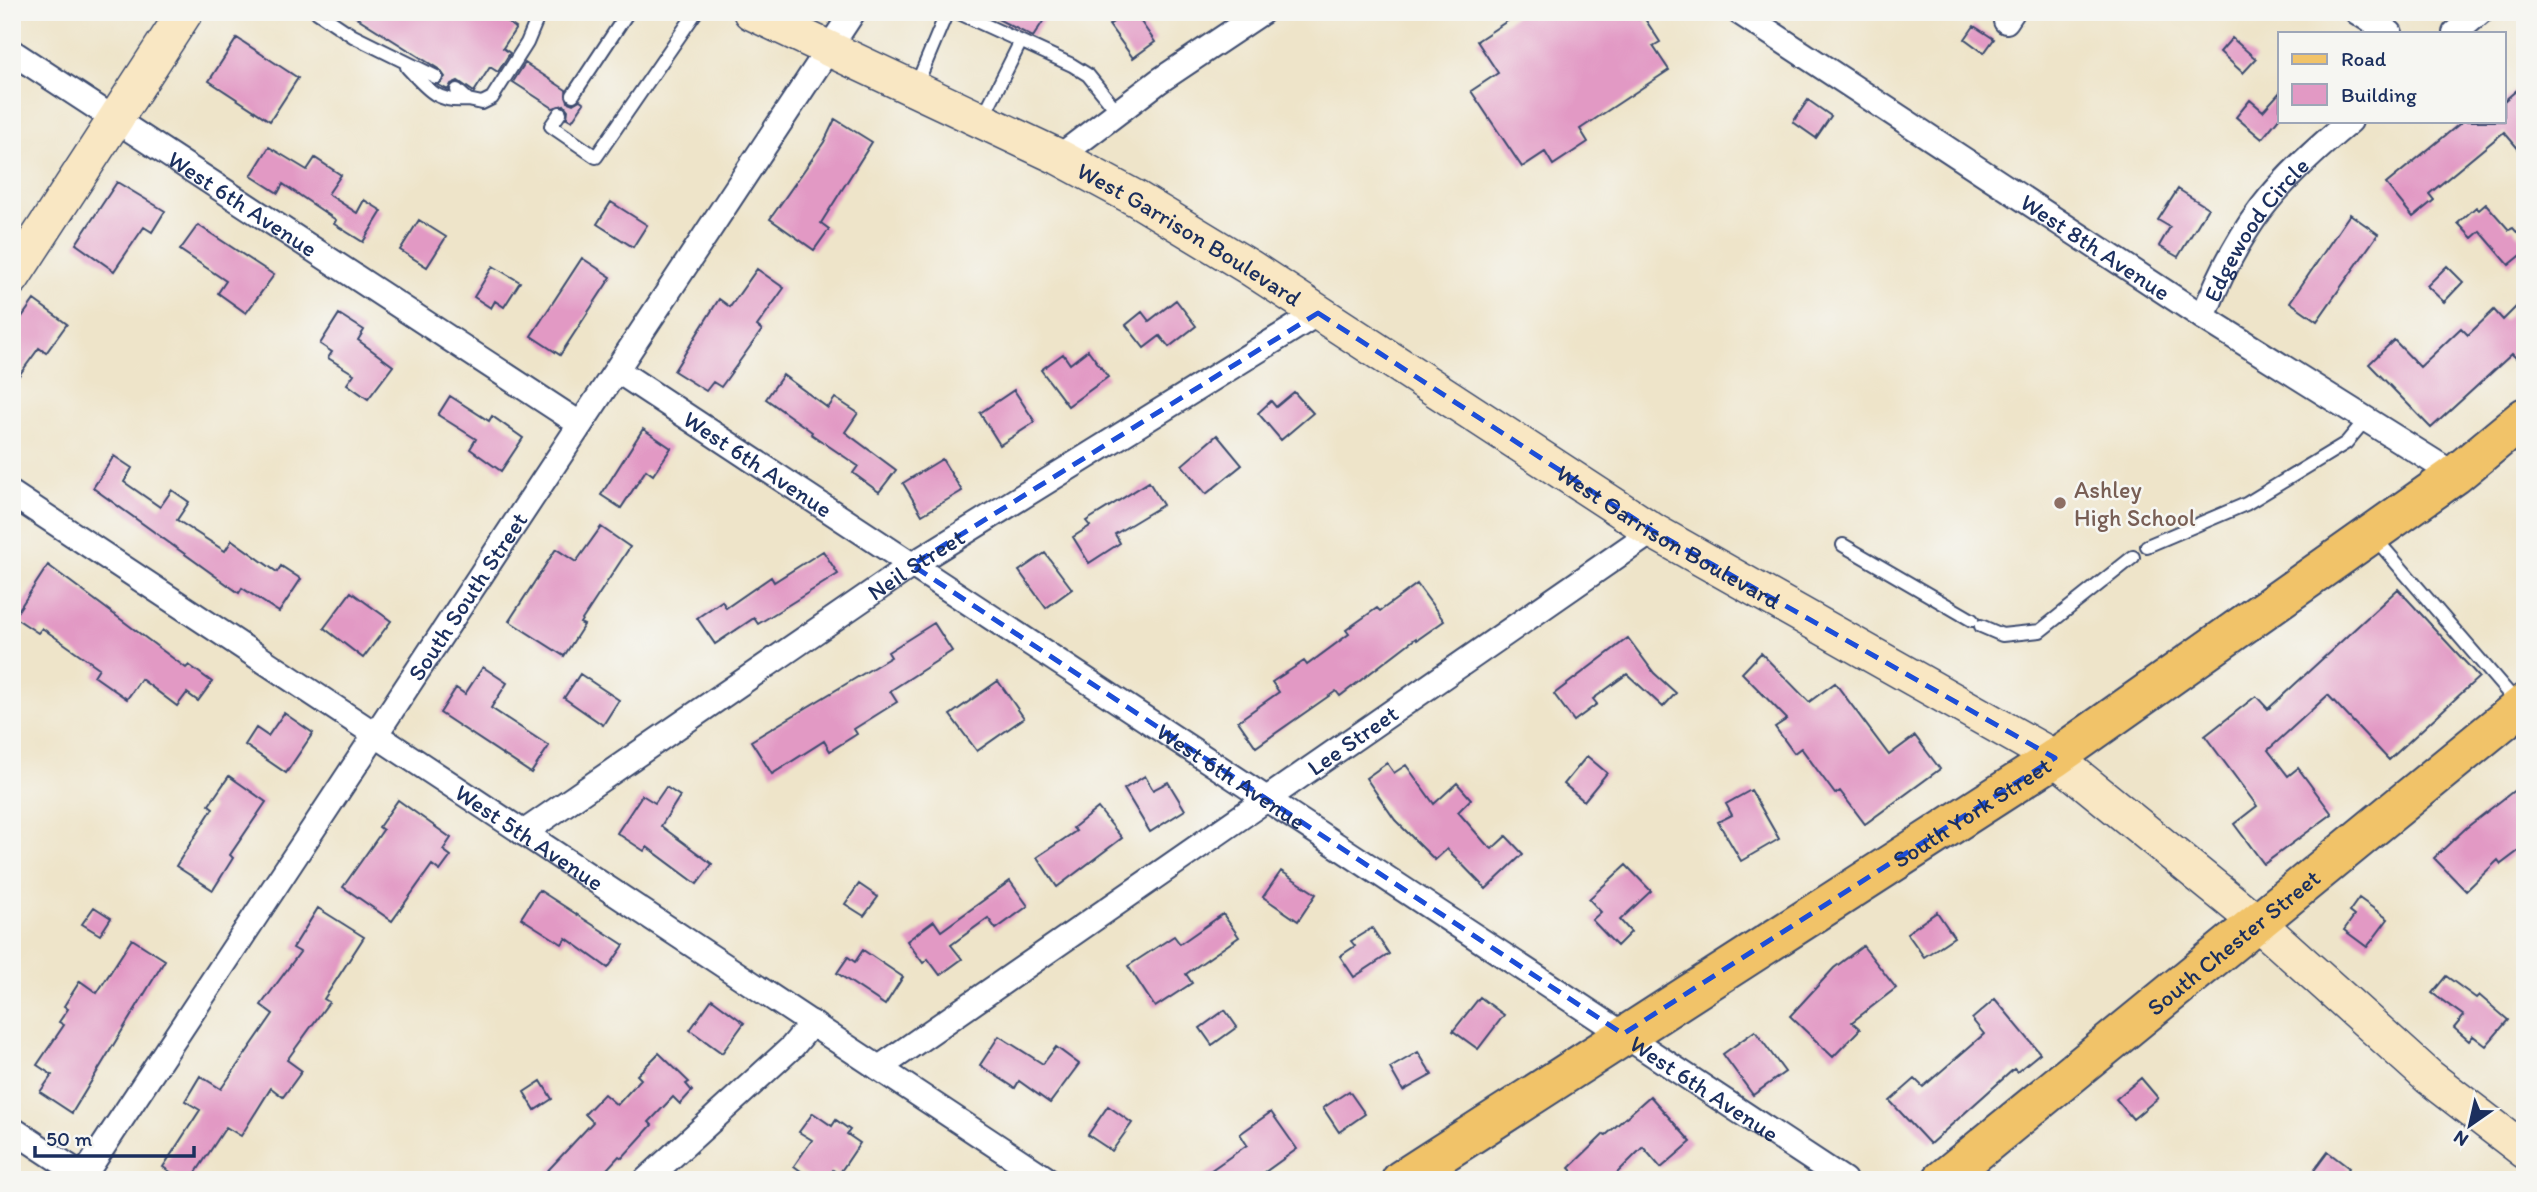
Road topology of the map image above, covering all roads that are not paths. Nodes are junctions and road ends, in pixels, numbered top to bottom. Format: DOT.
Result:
graph roads {
  1 [pos="185,12"];
  2 [pos="317,12"];
  3 [pos="540,12"];
  4 [pos="628,12"];
  5 [pos="696,12"];
  6 [pos="751,12"];
  7 [pos="853,12"];
  8 [pos="947,12"];
  9 [pos="957,12"];
  10 [pos="1262,12"];
  11 [pos="2357,12"];
  12 [pos="2480,12"];
  13 [pos="1742,13"];
  14 [pos="2388,32"];
  15 [pos="2456,32"];
  16 [pos="1020,43"];
  17 [pos="828,49"];
  18 [pos="12,52"];
  19 [pos="402,61"];
  20 [pos="436,77"];
  21 [pos="915,89"];
  22 [pos="457,90"];
  23 [pos="573,95"];
  24 [pos="468,100"];
  25 [pos="1118,112"];
  26 [pos="560,113"];
  27 [pos="981,120"];
  28 [pos="116,121"];
  29 [pos="2349,122"];
  30 [pos="1059,157"];
  31 [pos="12,278"];
  32 [pos="1318,313"];
  33 [pos="2203,317"];
  34 [pos="618,371"];
  35 [pos="2525,417"];
  36 [pos="2366,419"];
  37 [pos="580,424"];
  38 [pos="2455,475"];
  39 [pos="12,494"];
  40 [pos="1653,531"];
  41 [pos="2371,534"];
  42 [pos="1843,545"];
  43 [pos="2147,546"];
  44 [pos="2133,557"];
  45 [pos="912,565"];
  46 [pos="2522,705"];
  47 [pos="375,734"];
  48 [pos="2055,758"];
  49 [pos="1266,799"];
  50 [pos="523,832"];
  51 [pos="2258,923"];
  52 [pos="812,1023"];
  53 [pos="1623,1034"];
  54 [pos="879,1068"];
  55 [pos="12,1129"];
  56 [pos="2525,1151"];
  57 [pos="84,1178"];
  58 [pos="646,1180"];
  59 [pos="1048,1180"];
  60 [pos="1401,1180"];
  61 [pos="1844,1180"];
  62 [pos="1942,1180"];
  1 -- 28 [label="main road"];
  2 -- 19 [label="lane"];
  3 -- 24 [label="lane"];
  4 -- 23 [label="lane"];
  5 -- 26 [label="lane"];
  6 -- 17 [label="main road, West Garrison Boulevard"];
  7 -- 17 [label="street, South South Street"];
  8 -- 21 [label="lane"];
  9 -- 16 [label="lane"];
  10 -- 25 [label="street"];
  11 -- 14 [label="street"];
  12 -- 15 [label="street"];
  13 -- 33 [label="street, West 8th Avenue"];
  16 -- 25 [label="lane"];
  16 -- 27 [label="lane"];
  17 -- 21 [label="main road, West Garrison Boulevard"];
  17 -- 34 [label="street, South South Street"];
  18 -- 28 [label="street, West 6th Avenue"];
  19 -- 20 [label="lane"];
  19 -- 24 [label="lane"];
  21 -- 27 [label="main road, West Garrison Boulevard"];
  22 -- 24 [label="lane"];
  25 -- 30 [label="street"];
  27 -- 30 [label="main road, West Garrison Boulevard"];
  28 -- 31 [label="main road"];
  28 -- 37 [label="street, West 6th Avenue"];
  29 -- 33 [label="street, Edgewood Circle"];
  30 -- 32 [label="main road, West Garrison Boulevard"];
  32 -- 40 [label="main road, West Garrison Boulevard"];
  32 -- 45 [label="street, Neil Street"];
  33 -- 36 [label="street, West 8th Avenue"];
  34 -- 37 [label="street, South South Street"];
  34 -- 45 [label="street, West 6th Avenue"];
  35 -- 38 [label="main road, South York Street"];
  36 -- 38 [label="street, West 8th Avenue"];
  36 -- 43 [label="lane"];
  37 -- 47 [label="street, South South Street"];
  38 -- 41 [label="main road, South York Street"];
  39 -- 47 [label="street, West 5th Avenue"];
  40 -- 48 [label="main road, West Garrison Boulevard"];
  40 -- 49 [label="street, Lee Street"];
  41 -- 46 [label="lane"];
  41 -- 48 [label="main road, South York Street"];
  42 -- 44 [label="lane"];
  45 -- 49 [label="street, West 6th Avenue"];
  45 -- 50 [label="street, Neil Street"];
  46 -- 51 [label="main road, South Chester Street"];
  47 -- 50 [label="street, West 5th Avenue"];
  47 -- 57 [label="street, South South Street"];
  48 -- 51 [label="main road, West Garrison Boulevard"];
  48 -- 53 [label="main road, South York Street"];
  49 -- 53 [label="street, West 6th Avenue"];
  49 -- 54 [label="street, Lee Street"];
  50 -- 52 [label="street, West 5th Avenue"];
  51 -- 56 [label="main road, West Garrison Boulevard"];
  51 -- 62 [label="main road, South Chester Street"];
  52 -- 54 [label="street, West 5th Avenue"];
  52 -- 58 [label="street"];
  53 -- 60 [label="main road, South York Street"];
  53 -- 61 [label="street, West 6th Avenue"];
  54 -- 59 [label="street, West 5th Avenue"];
  55 -- 57 [label="street"];
}
